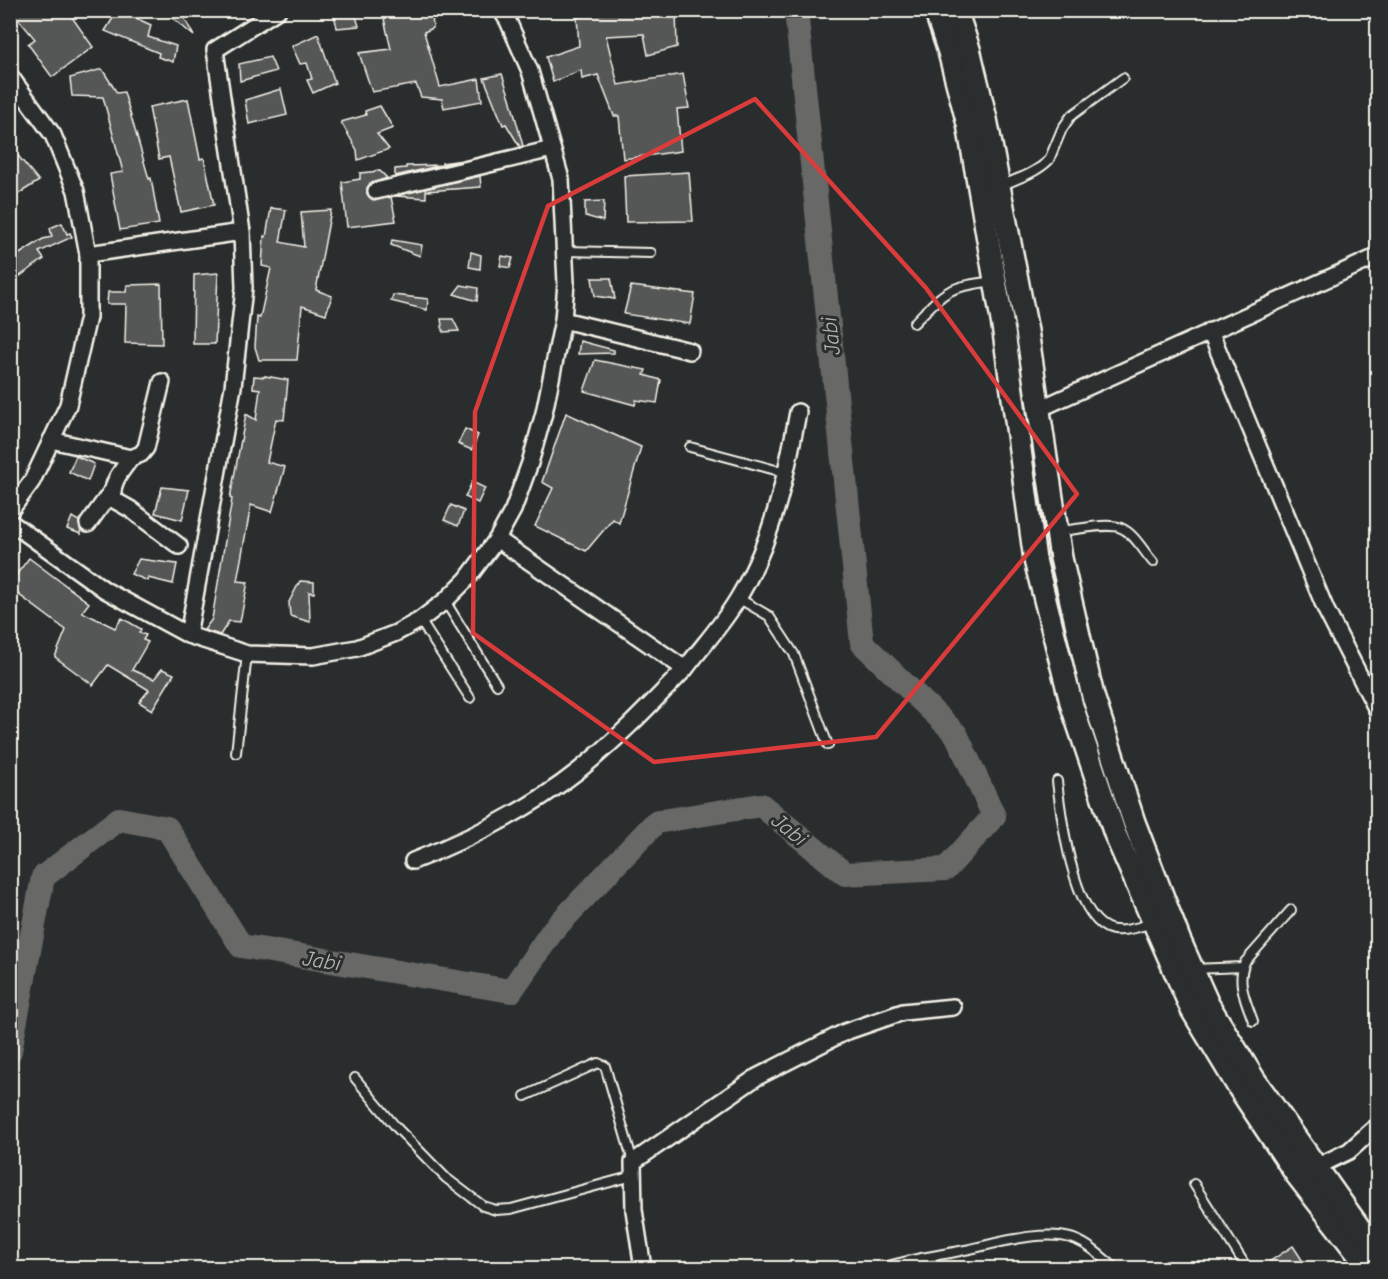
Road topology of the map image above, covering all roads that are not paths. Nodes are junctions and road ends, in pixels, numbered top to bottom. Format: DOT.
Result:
graph roads {
  1 [pos="278,10"];
  2 [pos="501,10"];
  3 [pos="935,10"];
  4 [pos="956,10"];
  5 [pos="10,76"];
  6 [pos="1123,78"];
  7 [pos="552,149"];
  8 [pos="999,187"];
  9 [pos="376,191"];
  10 [pos="242,232"];
  11 [pos="566,251"];
  12 [pos="651,253"];
  13 [pos="88,254"];
  14 [pos="1377,256"];
  15 [pos="995,280"];
  16 [pos="563,320"];
  17 [pos="914,323"];
  18 [pos="1210,331"];
  19 [pos="690,351"];
  20 [pos="162,382"];
  21 [pos="1039,409"];
  22 [pos="798,412"];
  23 [pos="51,440"];
  24 [pos="690,447"];
  25 [pos="131,458"];
  26 [pos="787,473"];
  27 [pos="111,492"];
  28 [pos="10,511"];
  29 [pos="10,522"];
  30 [pos="88,524"];
  31 [pos="1057,531"];
  32 [pos="497,539"];
  33 [pos="179,546"];
  34 [pos="1153,562"];
  35 [pos="738,598"];
  36 [pos="445,601"];
  37 [pos="420,620"];
  38 [pos="188,635"];
  39 [pos="247,654"];
  40 [pos="684,669"];
  41 [pos="497,685"];
  42 [pos="470,698"];
  43 [pos="1377,712"];
  44 [pos="828,745"];
  45 [pos="236,753"];
  46 [pos="1057,781"];
  47 [pos="413,861"];
  48 [pos="1291,910"];
  49 [pos="1154,923"];
  50 [pos="1186,967"];
  51 [pos="1243,967"];
  52 [pos="953,1006"];
  53 [pos="1253,1021"];
  54 [pos="355,1078"];
  55 [pos="525,1096"];
  56 [pos="1377,1125"];
  57 [pos="1316,1167"];
  58 [pos="633,1169"];
  59 [pos="1194,1184"];
  60 [pos="1370,1228"];
  61 [pos="1377,1250"];
  62 [pos="643,1268"];
  63 [pos="883,1269"];
  64 [pos="1115,1269"];
  65 [pos="1247,1269"];
  66 [pos="1370,1269"];
  1 -- 10 [label="street"];
  2 -- 7 [label="street"];
  3 -- 15 [label="main road"];
  4 -- 8 [label="main road"];
  5 -- 13 [label="street"];
  6 -- 8 [label="lane"];
  7 -- 9 [label="street"];
  7 -- 11 [label="street"];
  8 -- 21 [label="main road"];
  10 -- 13 [label="street"];
  10 -- 38 [label="street"];
  11 -- 12 [label="lane"];
  11 -- 16 [label="street"];
  13 -- 23 [label="street"];
  14 -- 18 [label="street"];
  15 -- 17 [label="lane"];
  15 -- 49 [label="main road"];
  16 -- 19 [label="street"];
  16 -- 32 [label="street"];
  18 -- 21 [label="street"];
  18 -- 43 [label="street"];
  20 -- 25 [label="street"];
  21 -- 31 [label="main road"];
  22 -- 26 [label="street"];
  23 -- 25 [label="street"];
  23 -- 28 [label="street"];
  24 -- 26 [label="lane"];
  25 -- 27 [label="street"];
  26 -- 35 [label="street"];
  27 -- 30 [label="street"];
  27 -- 33 [label="street"];
  29 -- 38 [label="street"];
  31 -- 34 [label="lane"];
  31 -- 50 [label="main road"];
  32 -- 36 [label="street"];
  32 -- 40 [label="street"];
  35 -- 40 [label="street"];
  35 -- 44 [label="lane"];
  36 -- 37 [label="street"];
  36 -- 41 [label="lane"];
  37 -- 39 [label="street"];
  37 -- 42 [label="lane"];
  38 -- 39 [label="street"];
  39 -- 45 [label="lane"];
  40 -- 47 [label="street"];
  46 -- 49 [label="lane"];
  48 -- 51 [label="lane"];
  49 -- 50 [label="main road"];
  50 -- 51 [label="lane"];
  50 -- 57 [label="main road"];
  50 -- 66 [label="main road"];
  51 -- 53 [label="lane"];
  52 -- 58 [label="street"];
  54 -- 58 [label="lane"];
  55 -- 58 [label="lane"];
  56 -- 57 [label="street"];
  57 -- 60 [label="main road"];
  58 -- 62 [label="street"];
  59 -- 65 [label="lane"];
  60 -- 61 [label="main road"];
  63 -- 64 [label="lane"];
}
